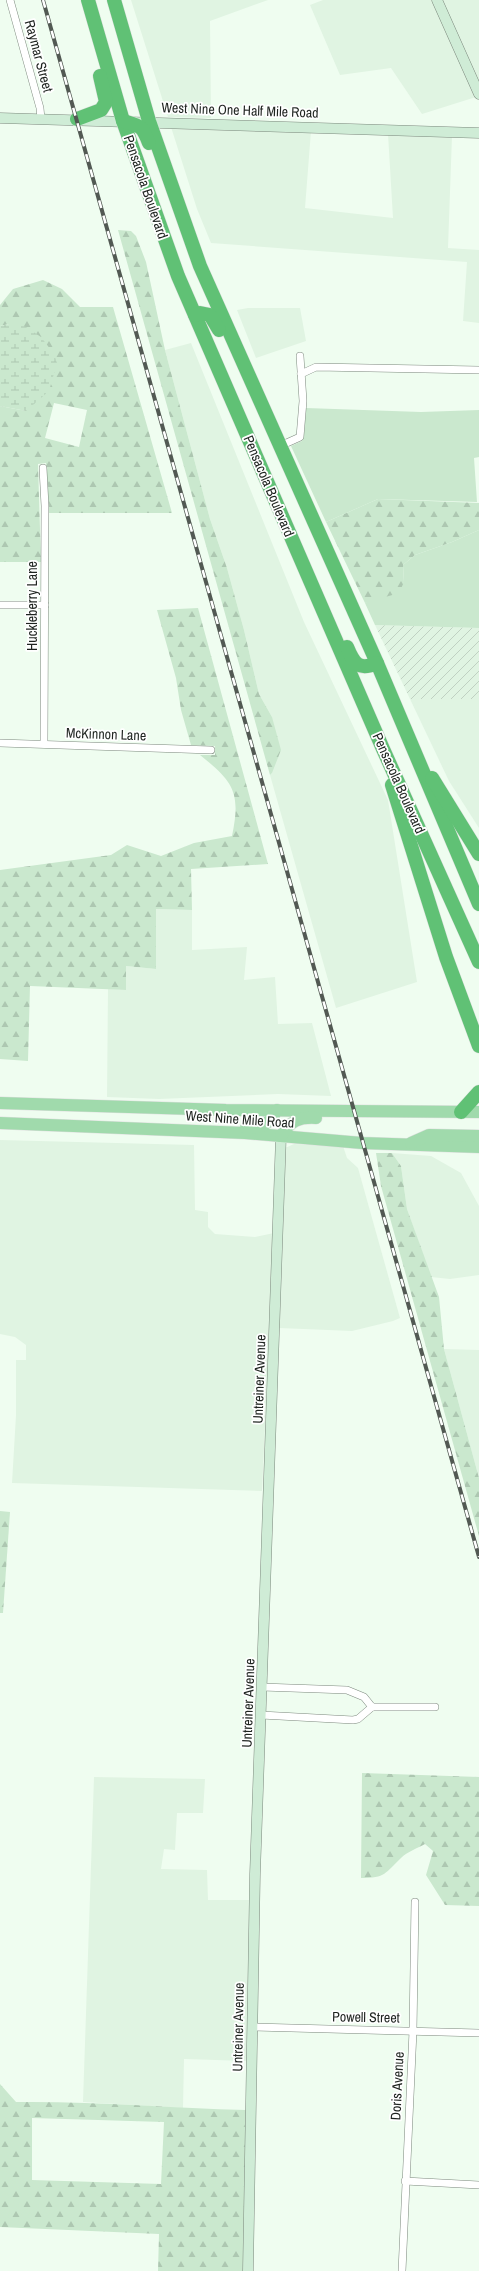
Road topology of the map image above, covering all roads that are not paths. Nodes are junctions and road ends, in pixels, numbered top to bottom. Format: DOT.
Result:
graph roads {
  1 [pos="10,0"];
  2 [pos="79,0"];
  3 [pos="88,0"];
  4 [pos="91,0"];
  5 [pos="114,0"];
  6 [pos="437,0"];
  7 [pos="479,94"];
  8 [pos="0,118"];
  9 [pos="41,119"];
  10 [pos="77,119"];
  11 [pos="123,120"];
  12 [pos="149,121"];
  13 [pos="479,133"];
  14 [pos="200,266"];
  15 [pos="195,315"];
  16 [pos="300,356"];
  17 [pos="479,370"];
  18 [pos="302,374"];
  19 [pos="260,401"];
  20 [pos="280,446"];
  21 [pos="43,468"];
  22 [pos="312,585"];
  23 [pos="0,605"];
  24 [pos="45,605"];
  25 [pos="377,663"];
  26 [pos="0,743"];
  27 [pos="44,744"];
  28 [pos="383,749"];
  29 [pos="211,750"];
  30 [pos="414,750"];
  31 [pos="479,854"];
  32 [pos="479,904"];
  33 [pos="479,962"];
  34 [pos="479,1046"];
  35 [pos="479,1092"];
  36 [pos="0,1103"];
  37 [pos="31,1104"];
  38 [pos="0,1109"];
  39 [pos="277,1110"];
  40 [pos="345,1111"];
  41 [pos="461,1112"];
  42 [pos="479,1112"];
  43 [pos="0,1123"];
  44 [pos="172,1130"];
  45 [pos="281,1136"];
  46 [pos="479,1136"];
  47 [pos="408,1144"];
  48 [pos="479,1147"];
  49 [pos="262,1687"];
  50 [pos="372,1707"];
  51 [pos="435,1707"];
  52 [pos="261,1715"];
  53 [pos="415,1902"];
  54 [pos="252,2027"];
  55 [pos="413,2031"];
  56 [pos="479,2033"];
  57 [pos="405,2181"];
  58 [pos="479,2185"];
  59 [pos="248,2271"];
  60 [pos="402,2271"];
  1 -- 9 [label="street, Raymar Street"];
  2 -- 10 [label="highway"];
  3 -- 11 [label="highway, Pensacola Boulevard"];
  4 -- 12 [label="highway"];
  5 -- 12 [label="highway, Pensacola Boulevard"];
  6 -- 7 [label="street"];
  8 -- 9 [label="street, West Nine One Half Mile Road"];
  9 -- 10 [label="street, West Nine One Half Mile Road"];
  10 -- 11 [label="street, West Nine One Half Mile Road"];
  11 -- 12 [label="street, West Nine One Half Mile Road"];
  11 -- 14 [label="highway"];
  11 -- 15 [label="highway, Pensacola Boulevard"];
  12 -- 13 [label="street, West Nine One Half Mile Road"];
  12 -- 14 [label="highway, Pensacola Boulevard"];
  14 -- 19 [label="highway, Pensacola Boulevard"];
  15 -- 19 [label="highway"];
  15 -- 22 [label="highway, Pensacola Boulevard"];
  16 -- 18 [label="street"];
  17 -- 18 [label="street"];
  18 -- 20 [label="street"];
  19 -- 20 [label="highway, Pensacola Boulevard"];
  20 -- 25 [label="highway, Pensacola Boulevard"];
  21 -- 24 [label="street, Huckleberry Lane"];
  22 -- 25 [label="highway"];
  22 -- 28 [label="highway, Pensacola Boulevard"];
  23 -- 24 [label="street"];
  24 -- 27 [label="street, Huckleberry Lane"];
  25 -- 30 [label="highway, Pensacola Boulevard"];
  26 -- 27 [label="street, McKinnon Lane"];
  27 -- 29 [label="street, McKinnon Lane"];
  28 -- 33 [label="highway, Pensacola Boulevard"];
  28 -- 34 [label="highway"];
  30 -- 31 [label="highway"];
  30 -- 32 [label="highway, Pensacola Boulevard"];
  35 -- 41 [label="highway"];
  36 -- 37 [label="main road, West Nine Mile Road"];
  37 -- 38 [label="main road"];
  37 -- 39 [label="main road, West Nine Mile Road"];
  39 -- 40 [label="main road, West Nine Mile Road"];
  39 -- 44 [label="main road"];
  40 -- 41 [label="main road, West Nine Mile Road"];
  40 -- 45 [label="main road"];
  41 -- 42 [label="main road, West Nine Mile Road"];
  43 -- 44 [label="main road, West Nine Mile Road"];
  44 -- 45 [label="main road, West Nine Mile Road"];
  45 -- 47 [label="main road, West Nine Mile Road"];
  45 -- 49 [label="street, Untreiner Avenue"];
  46 -- 47 [label="main road"];
  47 -- 48 [label="main road, West Nine Mile Road"];
  49 -- 50 [label="street"];
  49 -- 52 [label="street, Untreiner Avenue"];
  50 -- 51 [label="street"];
  50 -- 52 [label="street"];
  52 -- 54 [label="street, Untreiner Avenue"];
  53 -- 55 [label="street, Doris Avenue"];
  54 -- 55 [label="street, Powell Street"];
  54 -- 59 [label="street, Untreiner Avenue"];
  55 -- 56 [label="street, Powell Street"];
  55 -- 57 [label="street, Doris Avenue"];
  57 -- 58 [label="street"];
  57 -- 60 [label="street, Doris Avenue"];
}
